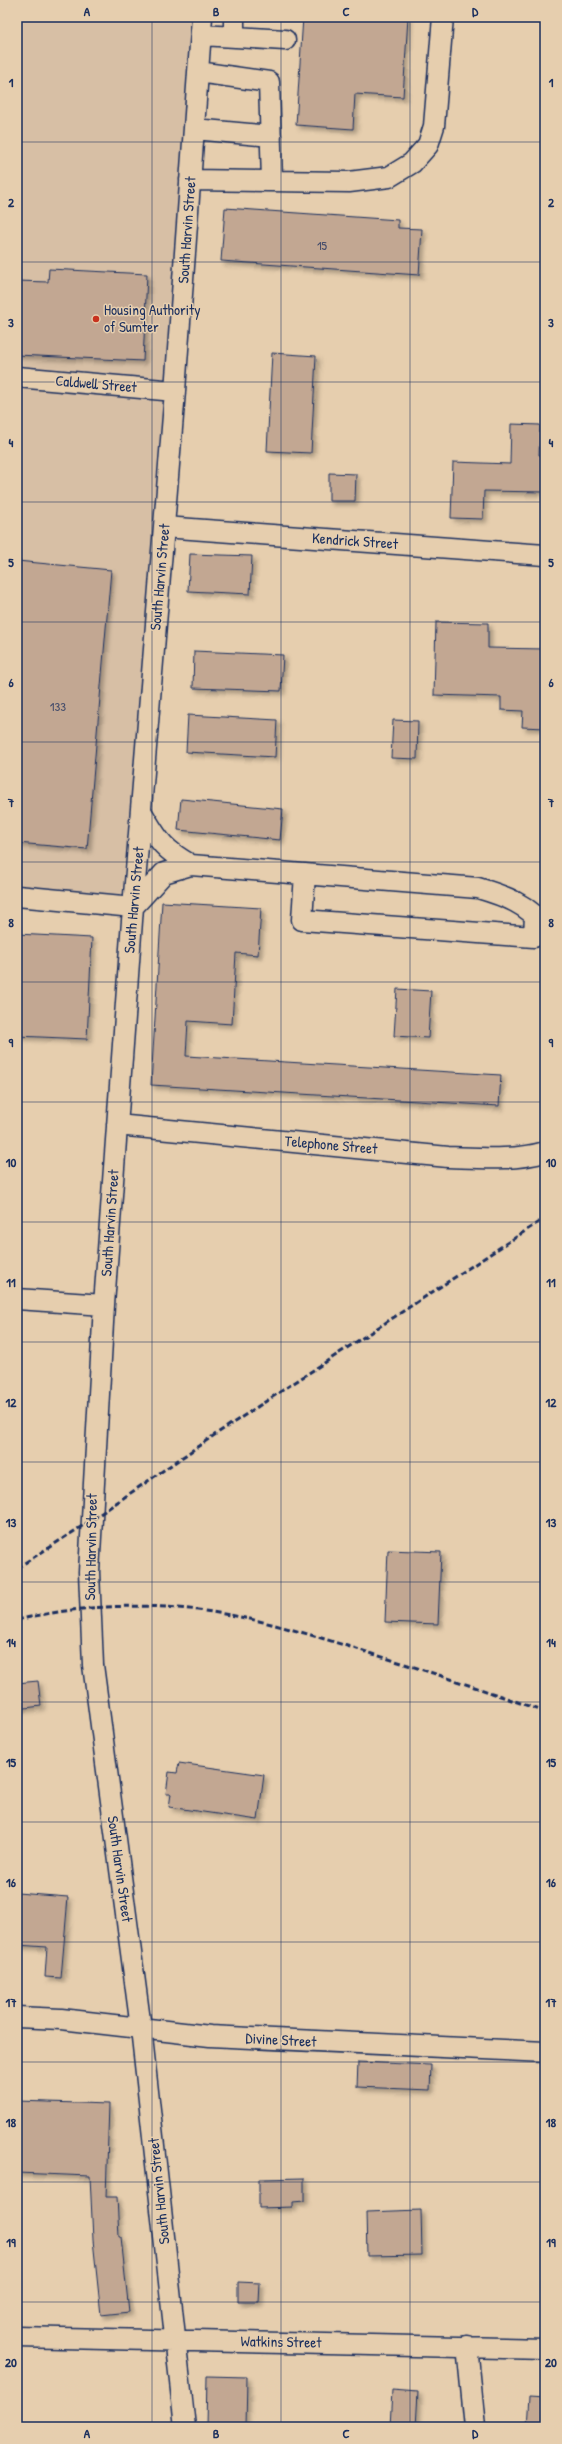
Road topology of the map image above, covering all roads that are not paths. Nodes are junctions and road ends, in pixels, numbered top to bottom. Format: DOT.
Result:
graph roads {
  1 [pos="234,17"];
  2 [pos="443,17"];
  3 [pos="201,26"];
  4 [pos="234,37"];
  5 [pos="284,40"];
  6 [pos="198,72"];
  7 [pos="194,129"];
  8 [pos="271,136"];
  9 [pos="190,180"];
  10 [pos="272,181"];
  11 [pos="17,377"];
  12 [pos="175,391"];
  13 [pos="164,527"];
  14 [pos="545,555"];
  15 [pos="141,811"];
  16 [pos="191,866"];
  17 [pos="305,874"];
  18 [pos="17,896"];
  19 [pos="133,907"];
  20 [pos="540,921"];
  21 [pos="117,1125"];
  22 [pos="545,1152"];
  23 [pos="17,1299"];
  24 [pos="104,1305"];
  25 [pos="17,2017"];
  26 [pos="141,2028"];
  27 [pos="545,2052"];
  28 [pos="17,2337"];
  29 [pos="176,2340"];
  30 [pos="467,2346"];
  31 [pos="545,2349"];
  32 [pos="185,2427"];
  33 [pos="475,2427"];
  1 -- 4 [label="street"];
  2 -- 10 [label="street"];
  3 -- 4 [label="street"];
  3 -- 6 [label="street, South Harvin Street"];
  4 -- 5 [label="street"];
  6 -- 7 [label="street, South Harvin Street"];
  6 -- 8 [label="street"];
  7 -- 8 [label="street"];
  7 -- 9 [label="street, South Harvin Street"];
  8 -- 10 [label="street"];
  9 -- 10 [label="street"];
  9 -- 12 [label="street, South Harvin Street"];
  11 -- 12 [label="street, Caldwell Street"];
  12 -- 13 [label="street, South Harvin Street"];
  13 -- 14 [label="street, Kendrick Street"];
  13 -- 15 [label="street, South Harvin Street"];
  15 -- 16 [label="street"];
  15 -- 19 [label="street, South Harvin Street"];
  16 -- 17 [label="street"];
  16 -- 19 [label="street"];
  17 -- 20 [label="street"];
  17 -- 20 [label="street"];
  18 -- 19 [label="street"];
  19 -- 21 [label="street, South Harvin Street"];
  21 -- 22 [label="street, Telephone Street"];
  21 -- 24 [label="street, South Harvin Street"];
  23 -- 24 [label="street"];
  24 -- 26 [label="street, South Harvin Street"];
  25 -- 26 [label="street, Divine Street"];
  26 -- 27 [label="street, Divine Street"];
  26 -- 29 [label="street, South Harvin Street"];
  28 -- 29 [label="street, Watkins Street"];
  29 -- 30 [label="street, Watkins Street"];
  29 -- 32 [label="street, South Harvin Street"];
  30 -- 31 [label="street, Watkins Street"];
  30 -- 33 [label="street"];
}
